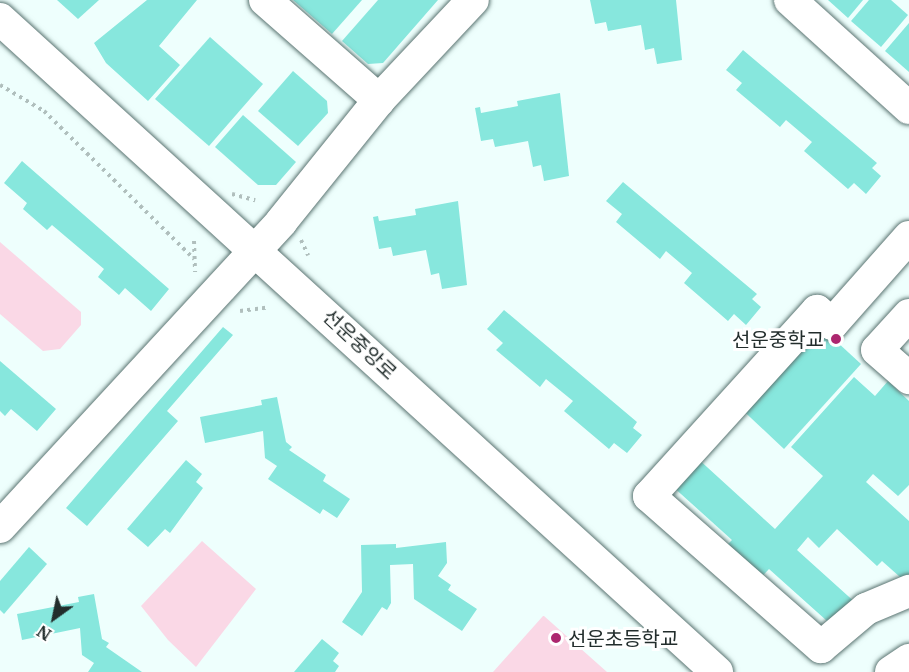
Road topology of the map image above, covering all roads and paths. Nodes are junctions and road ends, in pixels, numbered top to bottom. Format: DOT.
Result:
graph roads {
  1 [pos="265,0"];
  2 [pos="473,0"];
  3 [pos="790,0"];
  4 [pos="0,19"];
  5 [pos="0,85"];
  6 [pos="379,100"];
  7 [pos="908,106"];
  8 [pos="232,194"];
  9 [pos="255,200"];
  10 [pos="909,237"];
  11 [pos="301,240"];
  12 [pos="194,241"];
  13 [pos="256,249"];
  14 [pos="308,255"];
  15 [pos="195,259"];
  16 [pos="195,272"];
  17 [pos="266,308"];
  18 [pos="240,311"];
  19 [pos="909,315"];
  20 [pos="909,378"];
  21 [pos="0,527"];
  22 [pos="909,591"];
  23 [pos="909,660"];
  24 [pos="717,672"];
  25 [pos="891,672"];
  1 -- 6 [label="street"];
  2 -- 6 [label="street"];
  3 -- 7 [label="street"];
  4 -- 13 [label="street, 선운중앙로"];
  5 -- 15 [label="path"];
  6 -- 13 [label="street"];
  8 -- 9 [label="path"];
  10 -- 22 [label="street"];
  11 -- 14 [label="path"];
  12 -- 15 [label="path"];
  13 -- 21 [label="street"];
  13 -- 24 [label="street, 선운중앙로"];
  15 -- 16 [label="path"];
  17 -- 18 [label="path"];
  19 -- 20 [label="street"];
  23 -- 25 [label="street"];
}
